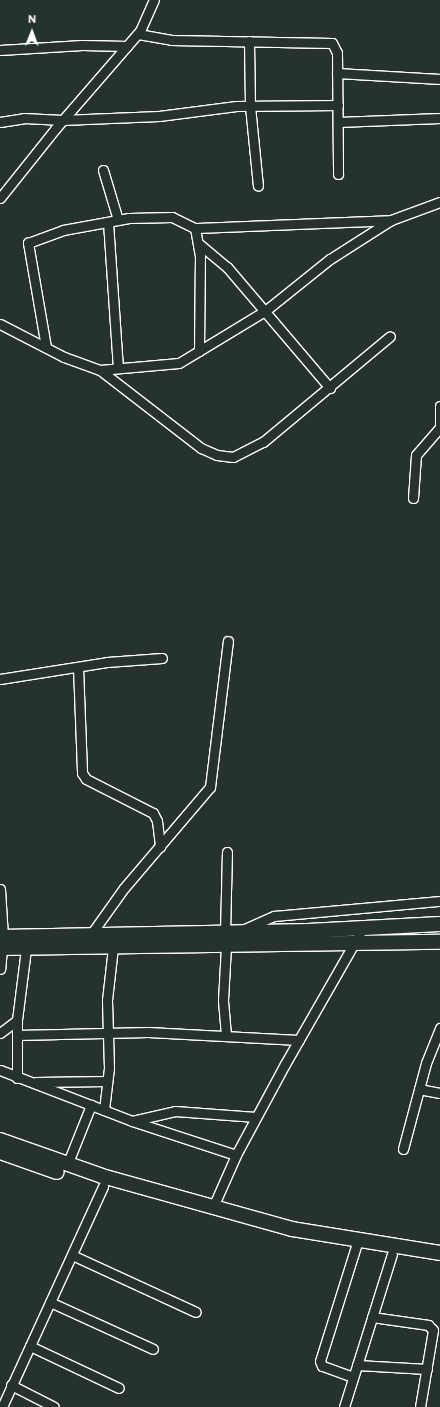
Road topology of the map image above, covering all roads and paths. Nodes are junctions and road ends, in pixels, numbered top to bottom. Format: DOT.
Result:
graph roads {
  1 [pos="154,0"];
  2 [pos="138,34"];
  3 [pos="249,41"];
  4 [pos="127,46"];
  5 [pos="0,50"];
  6 [pos="337,73"];
  7 [pos="440,79"];
  8 [pos="338,105"];
  9 [pos="250,106"];
  10 [pos="440,118"];
  11 [pos="62,120"];
  12 [pos="0,122"];
  13 [pos="338,122"];
  14 [pos="103,170"];
  15 [pos="338,174"];
  16 [pos="258,186"];
  17 [pos="0,198"];
  18 [pos="440,202"];
  19 [pos="118,220"];
  20 [pos="390,220"];
  21 [pos="108,222"];
  22 [pos="195,228"];
  23 [pos="198,243"];
  24 [pos="265,311"];
  25 [pos="0,324"];
  26 [pos="390,336"];
  27 [pos="46,347"];
  28 [pos="199,351"];
  29 [pos="118,368"];
  30 [pos="100,370"];
  31 [pos="330,388"];
  32 [pos="440,406"];
  33 [pos="440,426"];
  34 [pos="413,498"];
  35 [pos="228,642"];
  36 [pos="162,658"];
  37 [pos="78,667"];
  38 [pos="0,679"];
  39 [pos="160,847"];
  40 [pos="227,852"];
  41 [pos="0,889"];
  42 [pos="440,902"];
  43 [pos="440,924"];
  44 [pos="363,928"];
  45 [pos="89,937"];
  46 [pos="230,937"];
  47 [pos="440,942"];
  48 [pos="2,943"];
  49 [pos="354,943"];
  50 [pos="113,947"];
  51 [pos="26,949"];
  52 [pos="0,969"];
  53 [pos="18,1020"];
  54 [pos="440,1028"];
  55 [pos="0,1033"];
  56 [pos="109,1033"];
  57 [pos="17,1035"];
  58 [pos="226,1035"];
  59 [pos="298,1040"];
  60 [pos="0,1070"];
  61 [pos="17,1078"];
  62 [pos="32,1082"];
  63 [pos="107,1082"];
  64 [pos="419,1089"];
  65 [pos="440,1094"];
  66 [pos="91,1105"];
  67 [pos="104,1110"];
  68 [pos="256,1117"];
  69 [pos="132,1121"];
  70 [pos="0,1140"];
  71 [pos="403,1149"];
  72 [pos="0,1152"];
  73 [pos="236,1155"];
  74 [pos="67,1165"];
  75 [pos="103,1186"];
  76 [pos="213,1207"];
  77 [pos="257,1223"];
  78 [pos="357,1244"];
  79 [pos="440,1253"];
  80 [pos="392,1254"];
  81 [pos="72,1255"];
  82 [pos="440,1262"];
  83 [pos="50,1302"];
  84 [pos="196,1312"];
  85 [pos="372,1317"];
  86 [pos="30,1346"];
  87 [pos="153,1349"];
  88 [pos="357,1365"];
  89 [pos="427,1369"];
  90 [pos="353,1377"];
  91 [pos="12,1385"];
  92 [pos="119,1388"];
  93 [pos="2,1407"];
  94 [pos="54,1407"];
  95 [pos="344,1407"];
  96 [pos="420,1407"];
  1 -- 2 [label="street"];
  2 -- 3 [label="street"];
  2 -- 4 [label="street"];
  3 -- 6 [label="street"];
  3 -- 9 [label="street"];
  4 -- 5 [label="street"];
  4 -- 11 [label="street"];
  6 -- 7 [label="street"];
  6 -- 8 [label="street"];
  8 -- 9 [label="street"];
  8 -- 13 [label="street"];
  9 -- 11 [label="street"];
  9 -- 16 [label="street"];
  10 -- 13 [label="street"];
  11 -- 12 [label="street"];
  11 -- 17 [label="street"];
  13 -- 15 [label="street"];
  14 -- 19 [label="street"];
  18 -- 20 [label="street"];
  19 -- 21 [label="street"];
  19 -- 22 [label="street"];
  20 -- 22 [label="street"];
  20 -- 24 [label="street"];
  21 -- 27 [label="street"];
  21 -- 29 [label="street"];
  22 -- 23 [label="street"];
  23 -- 24 [label="street"];
  23 -- 28 [label="street"];
  24 -- 28 [label="street"];
  24 -- 31 [label="street"];
  25 -- 27 [label="street"];
  26 -- 31 [label="street"];
  27 -- 30 [label="street"];
  28 -- 29 [label="street"];
  29 -- 30 [label="street"];
  30 -- 31 [label="street"];
  32 -- 33 [label="street"];
  33 -- 34 [label="street"];
  35 -- 39 [label="street"];
  36 -- 37 [label="street"];
  37 -- 38 [label="street"];
  37 -- 39 [label="street"];
  39 -- 45 [label="street"];
  40 -- 46 [label="street"];
  41 -- 48 [label="street"];
  42 -- 46 [label="street"];
  43 -- 44 [label="main road"];
  44 -- 46 [label="main road"];
  44 -- 49 [label="street"];
  45 -- 46 [label="main road"];
  45 -- 48 [label="main road"];
  46 -- 49 [label="main road"];
  46 -- 50 [label="main road"];
  46 -- 58 [label="street"];
  47 -- 49 [label="main road"];
  48 -- 51 [label="main road"];
  48 -- 52 [label="street"];
  49 -- 59 [label="street"];
  50 -- 51 [label="main road"];
  50 -- 56 [label="street"];
  51 -- 53 [label="street"];
  53 -- 55 [label="street"];
  53 -- 57 [label="street"];
  54 -- 64 [label="street"];
  56 -- 57 [label="street"];
  56 -- 58 [label="street"];
  56 -- 63 [label="street"];
  57 -- 61 [label="street"];
  58 -- 59 [label="street"];
  59 -- 68 [label="street"];
  60 -- 61 [label="street"];
  61 -- 62 [label="street"];
  62 -- 63 [label="street"];
  62 -- 66 [label="street"];
  63 -- 67 [label="street"];
  64 -- 65 [label="street"];
  64 -- 71 [label="street"];
  66 -- 67 [label="street"];
  66 -- 74 [label="street"];
  67 -- 69 [label="street"];
  68 -- 69 [label="street"];
  68 -- 73 [label="street"];
  69 -- 73 [label="street"];
  70 -- 74 [label="main road"];
  72 -- 75 [label="main road"];
  73 -- 76 [label="street"];
  74 -- 76 [label="main road"];
  75 -- 77 [label="main road"];
  75 -- 81 [label="street"];
  76 -- 77 [label="main road"];
  77 -- 78 [label="main road"];
  78 -- 79 [label="main road"];
  78 -- 80 [label="main road"];
  78 -- 90 [label="street"];
  80 -- 82 [label="main road"];
  80 -- 85 [label="street"];
  81 -- 83 [label="street"];
  81 -- 84 [label="street"];
  83 -- 86 [label="street"];
  83 -- 87 [label="street"];
  85 -- 88 [label="street"];
  85 -- 89 [label="street"];
  86 -- 91 [label="street"];
  86 -- 92 [label="street"];
  88 -- 89 [label="street"];
  88 -- 90 [label="street"];
  89 -- 96 [label="street"];
  90 -- 95 [label="street"];
  91 -- 93 [label="street"];
  91 -- 94 [label="street"];
}
